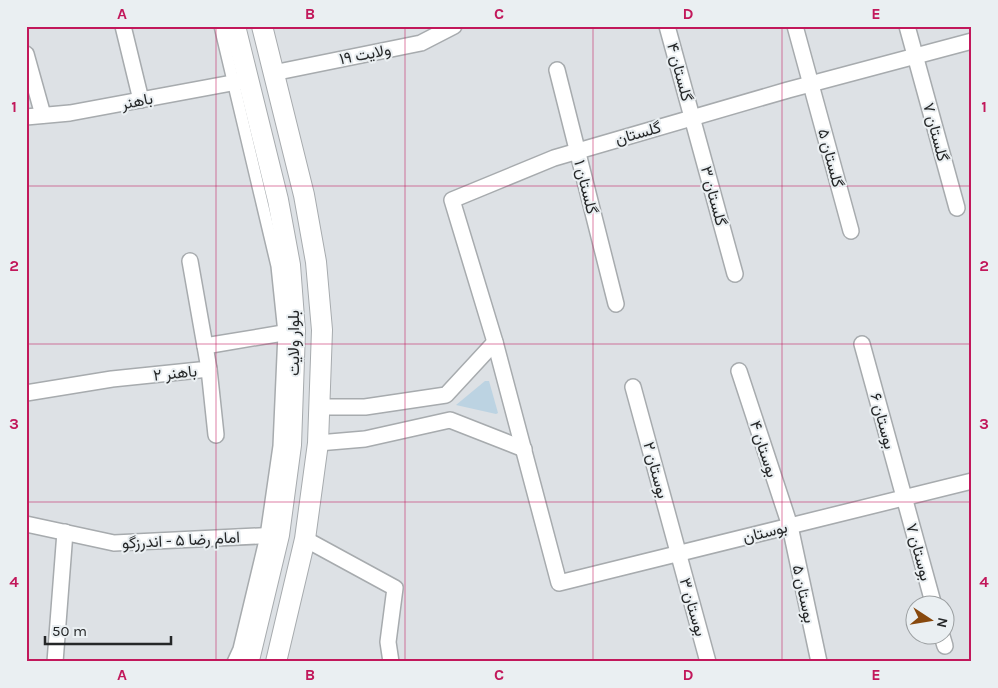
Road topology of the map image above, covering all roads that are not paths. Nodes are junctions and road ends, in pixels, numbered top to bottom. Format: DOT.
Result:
graph roads {
  1 [pos="123,26"];
  2 [pos="220,26"];
  3 [pos="234,26"];
  4 [pos="262,26"];
  5 [pos="454,26"];
  6 [pos="667,26"];
  7 [pos="795,26"];
  8 [pos="907,26"];
  9 [pos="972,41"];
  10 [pos="26,54"];
  11 [pos="916,56"];
  12 [pos="556,70"];
  13 [pos="273,73"];
  14 [pos="241,82"];
  15 [pos="811,84"];
  16 [pos="141,100"];
  17 [pos="43,115"];
  18 [pos="26,117"];
  19 [pos="692,118"];
  20 [pos="577,151"];
  21 [pos="957,208"];
  22 [pos="851,231"];
  23 [pos="190,261"];
  24 [pos="735,274"];
  25 [pos="616,304"];
  26 [pos="290,332"];
  27 [pos="495,342"];
  28 [pos="862,344"];
  29 [pos="205,346"];
  30 [pos="209,369"];
  31 [pos="739,371"];
  32 [pos="633,387"];
  33 [pos="26,393"];
  34 [pos="446,395"];
  35 [pos="319,407"];
  36 [pos="450,420"];
  37 [pos="216,434"];
  38 [pos="318,443"];
  39 [pos="291,444"];
  40 [pos="524,449"];
  41 [pos="972,481"];
  42 [pos="904,498"];
  43 [pos="26,524"];
  44 [pos="790,526"];
  45 [pos="65,532"];
  46 [pos="272,535"];
  47 [pos="304,539"];
  48 [pos="678,553"];
  49 [pos="931,596"];
  50 [pos="55,662"];
  51 [pos="233,662"];
  52 [pos="247,662"];
  53 [pos="276,662"];
  54 [pos="391,662"];
  55 [pos="708,662"];
  56 [pos="819,662"];
  1 -- 16 [label="street"];
  2 -- 14 [label="street"];
  3 -- 14 [label="main road, بلوار ولایت"];
  4 -- 13 [label="main road, بلوار ولایت"];
  5 -- 13 [label="street, ولایت ۱۹"];
  6 -- 19 [label="street, گلستان ۴"];
  7 -- 15 [label="street, گلستان ۵"];
  8 -- 11 [label="street, گلستان ۷"];
  9 -- 11 [label="street, گلستان"];
  10 -- 17 [label="street"];
  11 -- 15 [label="street, گلستان"];
  11 -- 21 [label="street, گلستان ۷"];
  12 -- 20 [label="street, گلستان ۱"];
  13 -- 35 [label="main road, بلوار ولایت"];
  14 -- 16 [label="street, باهنر"];
  14 -- 26 [label="main road, بلوار ولایت"];
  15 -- 19 [label="street, گلستان"];
  15 -- 22 [label="street, گلستان ۵"];
  16 -- 17 [label="street, باهنر"];
  17 -- 18 [label="street, باهنر"];
  19 -- 20 [label="street, گلستان"];
  19 -- 24 [label="street, گلستان ۳"];
  20 -- 25 [label="street, گلستان ۱"];
  20 -- 27 [label="street, گلستان"];
  23 -- 29 [label="street"];
  26 -- 29 [label="street, باهنر ۲"];
  26 -- 39 [label="main road, بلوار ولایت"];
  26 -- 46 [label="street"];
  27 -- 34 [label="street"];
  27 -- 40 [label="street"];
  28 -- 42 [label="street, بوستان ۶"];
  29 -- 30 [label="street, باهنر ۲"];
  30 -- 33 [label="street, باهنر ۲"];
  30 -- 37 [label="street"];
  31 -- 44 [label="street, بوستان ۴"];
  32 -- 48 [label="street, بوستان ۲"];
  34 -- 35 [label="street"];
  34 -- 36 [label="street"];
  35 -- 38 [label="main road, بلوار ولایت"];
  36 -- 38 [label="street"];
  36 -- 40 [label="street"];
  38 -- 39 [label="main road"];
  38 -- 47 [label="main road, بلوار ولایت"];
  39 -- 46 [label="main road, بلوار ولایت"];
  40 -- 48 [label="street, بوستان"];
  41 -- 42 [label="street, بوستان"];
  42 -- 44 [label="street, بوستان"];
  42 -- 49 [label="street, بوستان ۷"];
  43 -- 45 [label="street, امام رضا ۵ - اندرزگو"];
  44 -- 48 [label="street, بوستان"];
  44 -- 56 [label="street, بوستان ۵"];
  45 -- 46 [label="street, امام رضا ۵ - اندرزگو"];
  45 -- 50 [label="street"];
  46 -- 51 [label="street"];
  46 -- 52 [label="main road, بلوار ولایت"];
  47 -- 53 [label="main road, بلوار ولایت"];
  47 -- 54 [label="street"];
  48 -- 55 [label="street, بوستان ۳"];
}
